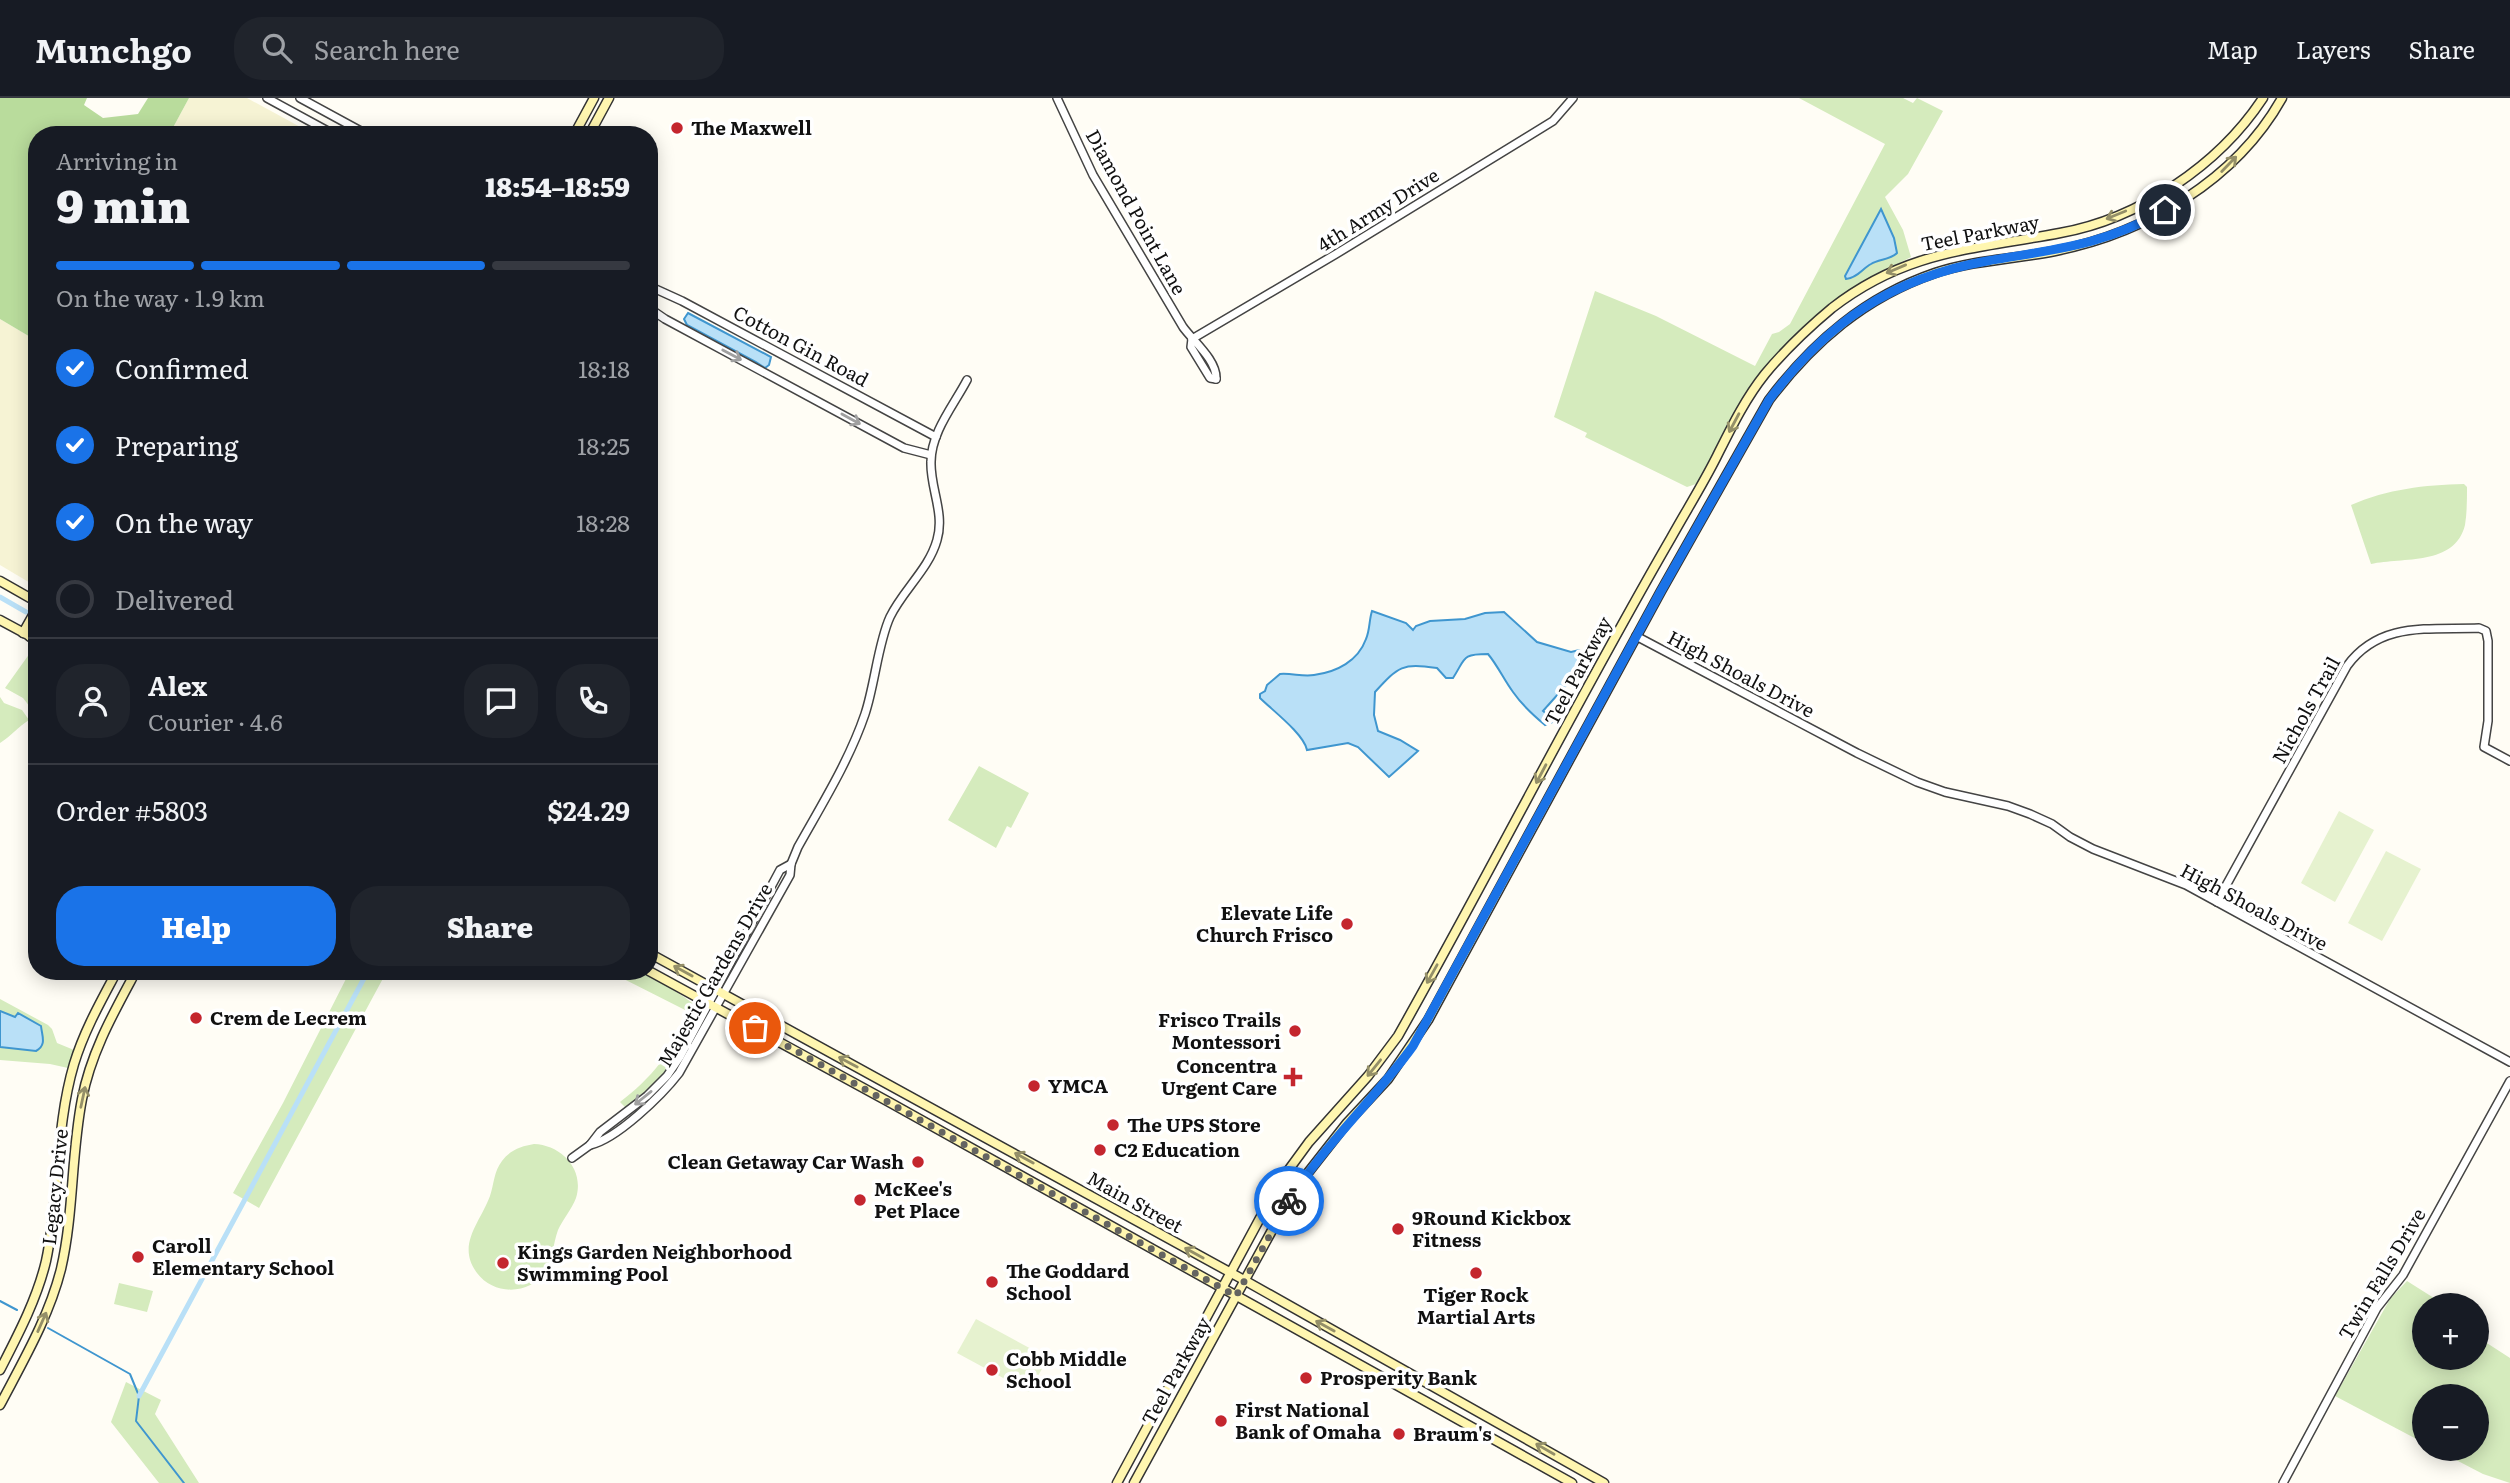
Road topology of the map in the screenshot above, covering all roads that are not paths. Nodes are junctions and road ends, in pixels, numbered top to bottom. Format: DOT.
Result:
graph roads {
  1 [pos="267,98"];
  2 [pos="300,98"];
  3 [pos="594,98"];
  4 [pos="609,98"];
  5 [pos="1057,98"];
  6 [pos="1573,98"];
  7 [pos="2263,98"];
  8 [pos="2282,98"];
  9 [pos="318,126"];
  10 [pos="351,126"];
  11 [pos="579,126"];
  12 [pos="594,126"];
  13 [pos="658,290"];
  14 [pos="658,314"];
  15 [pos="1192,339"];
  16 [pos="967,380"];
  17 [pos="1754,390"];
  18 [pos="1769,400"];
  19 [pos="936,438"];
  20 [pos="931,455"];
  21 [pos="0,581"];
  22 [pos="28,597"];
  23 [pos="0,620"];
  24 [pos="28,635"];
  25 [pos="1636,636"];
  26 [pos="1553,751"];
  27 [pos="1569,760"];
  28 [pos="2510,761"];
  29 [pos="791,864"];
  30 [pos="2217,902"];
  31 [pos="1465,915"];
  32 [pos="754,919"];
  33 [pos="1480,923"];
  34 [pos="763,924"];
  35 [pos="658,958"];
  36 [pos="658,976"];
  37 [pos="112,980"];
  38 [pos="131,980"];
  39 [pos="720,992"];
  40 [pos="713,1005"];
  41 [pos="820,1047"];
  42 [pos="813,1060"];
  43 [pos="2510,1062"];
  44 [pos="2510,1081"];
  45 [pos="1334,1112"];
  46 [pos="1347,1123"];
  47 [pos="572,1158"];
  48 [pos="1281,1180"];
  49 [pos="1296,1190"];
  50 [pos="1134,1220"];
  51 [pos="1125,1234"];
  52 [pos="1230,1273"];
  53 [pos="1244,1280"];
  54 [pos="1222,1288"];
  55 [pos="1236,1296"];
  56 [pos="17,1337"];
  57 [pos="1354,1342"];
  58 [pos="32,1345"];
  59 [pos="1346,1357"];
  60 [pos="0,1370"];
  61 [pos="1447,1393"];
  62 [pos="0,1405"];
  63 [pos="1439,1408"];
  64 [pos="1130,1460"];
  65 [pos="1142,1467"];
  66 [pos="1117,1483"];
  67 [pos="1134,1483"];
  68 [pos="1572,1483"];
  69 [pos="1604,1483"];
  70 [pos="2283,1483"];
  1 -- 9 [label="street"];
  2 -- 10 [label="street"];
  3 -- 11 [label="main road"];
  4 -- 12 [label="main road"];
  5 -- 15 [label="street, Diamond Point Lane"];
  6 -- 15 [label="street, 4th Army Drive"];
  7 -- 17 [label="main road, Teel Parkway, one-way"];
  18 -- 8 [label="main road, Teel Parkway, one-way"];
  13 -- 19 [label="street, Cotton Gin Road"];
  14 -- 20 [label="street, Cotton Gin Road, one-way"];
  15 -- 15 [label="street, Diamond Point Lane"];
  16 -- 19 [label="street, Majestic Gardens Drive"];
  17 -- 18 [label="main road"];
  17 -- 26 [label="main road, Teel Parkway, one-way"];
  18 -- 25 [label="main road, Teel Parkway"];
  19 -- 20 [label="street, Majestic Gardens Drive"];
  20 -- 29 [label="street, Majestic Gardens Drive"];
  21 -- 22 [label="main road"];
  23 -- 24 [label="main road"];
  25 -- 27 [label="main road, Teel Parkway"];
  25 -- 30 [label="street, High Shoals Drive"];
  26 -- 27 [label="main road"];
  26 -- 31 [label="main road, Teel Parkway, one-way"];
  27 -- 33 [label="main road, Teel Parkway"];
  28 -- 30 [label="street, Nichols Trail"];
  29 -- 32 [label="street, Majestic Gardens Drive"];
  29 -- 34 [label="street, Majestic Gardens Drive"];
  30 -- 43 [label="street, High Shoals Drive"];
  31 -- 33 [label="main road"];
  31 -- 45 [label="main road, Teel Parkway, one-way"];
  32 -- 34 [label="street"];
  32 -- 39 [label="street, Majestic Gardens Drive"];
  33 -- 46 [label="main road, Teel Parkway"];
  34 -- 39 [label="street, Majestic Gardens Drive"];
  39 -- 35 [label="main road, Main Street, one-way"];
  36 -- 40 [label="main road, Main Street"];
  37 -- 56 [label="main road, Legacy Drive"];
  58 -- 38 [label="main road, Legacy Drive, one-way"];
  39 -- 40 [label="street, Majestic Gardens Drive"];
  39 -- 41 [label="main road, Main Street"];
  40 -- 42 [label="main road, Main Street"];
  40 -- 47 [label="street, Majestic Gardens Drive"];
  41 -- 42 [label="main road"];
  50 -- 41 [label="main road, Main Street, one-way"];
  42 -- 51 [label="main road, Main Street"];
  44 -- 70 [label="street, Twin Falls Drive"];
  45 -- 46 [label="main road"];
  45 -- 48 [label="main road, Teel Parkway"];
  46 -- 49 [label="main road, Teel Parkway"];
  48 -- 49 [label="main road"];
  48 -- 52 [label="main road, Teel Parkway"];
  49 -- 53 [label="main road, Teel Parkway"];
  50 -- 51 [label="main road"];
  52 -- 50 [label="main road, Main Street, one-way"];
  51 -- 54 [label="main road, Main Street"];
  52 -- 53 [label="main road, Main Street"];
  52 -- 54 [label="main road, Teel Parkway"];
  53 -- 55 [label="main road, Teel Parkway"];
  57 -- 53 [label="main road, Main Street, one-way"];
  54 -- 55 [label="main road, Main Street"];
  54 -- 64 [label="main road, Teel Parkway"];
  55 -- 59 [label="main road, Main Street"];
  55 -- 65 [label="main road, Teel Parkway"];
  56 -- 58 [label="main road"];
  56 -- 60 [label="main road, Legacy Drive"];
  57 -- 59 [label="main road"];
  57 -- 61 [label="main road, Main Street"];
  58 -- 62 [label="main road, Legacy Drive"];
  59 -- 63 [label="main road, Main Street"];
  61 -- 63 [label="main road"];
  69 -- 61 [label="main road, Main Street, one-way"];
  63 -- 68 [label="main road, Main Street"];
  64 -- 65 [label="main road"];
  64 -- 66 [label="main road, Teel Parkway"];
  65 -- 67 [label="main road, Teel Parkway"];
}
